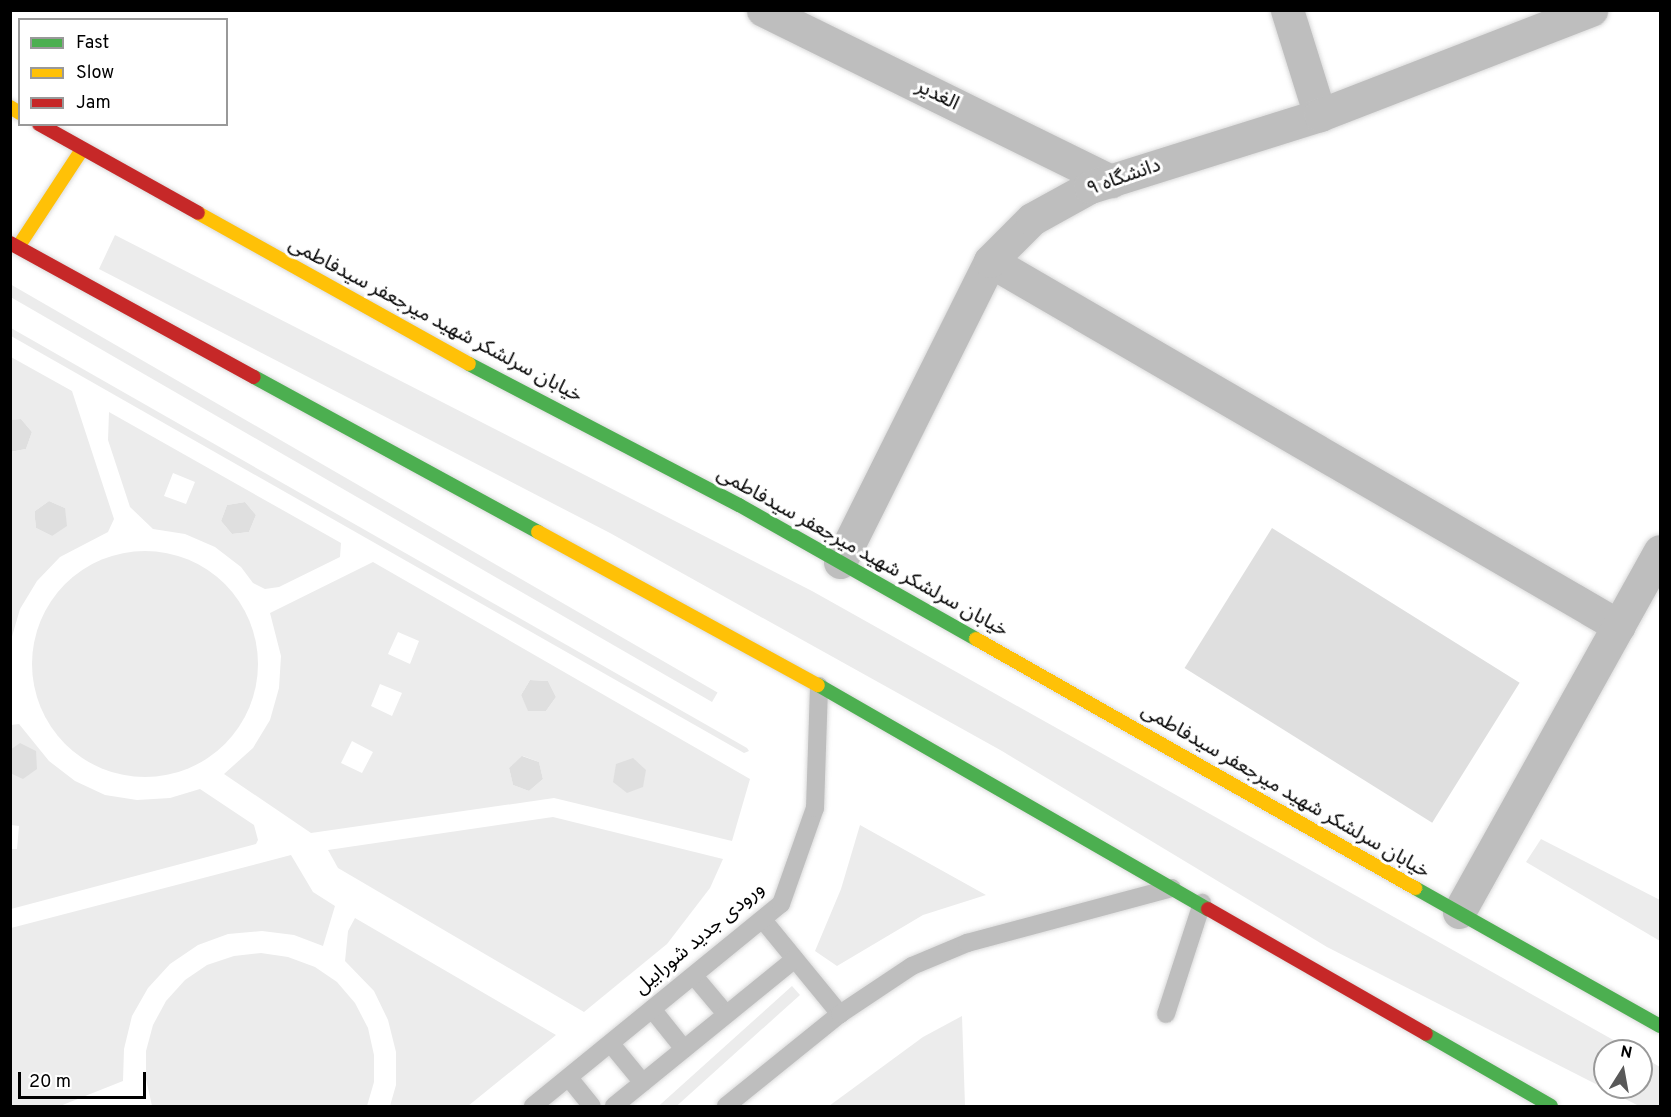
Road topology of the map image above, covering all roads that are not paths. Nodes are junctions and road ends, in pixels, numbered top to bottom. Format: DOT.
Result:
graph roads {
  1 [pos="763,10"];
  2 [pos="1287,10"];
  3 [pos="1591,10"];
  4 [pos="1320,115"];
  5 [pos="42,126"];
  6 [pos="81,151"];
  7 [pos="1111,181"];
  8 [pos="14,245"];
  9 [pos="990,261"];
  10 [pos="1660,551"];
  11 [pos="840,562"];
  12 [pos="1619,626"];
  13 [pos="819,686"];
  14 [pos="1174,887"];
  15 [pos="1202,903"];
  16 [pos="1459,912"];
  17 [pos="763,920"];
  18 [pos="795,959"];
  19 [pos="694,976"];
  20 [pos="652,1009"];
  21 [pos="726,1014"];
  22 [pos="840,1014"];
  23 [pos="1166,1014"];
  24 [pos="1660,1026"];
  25 [pos="611,1044"];
  26 [pos="684,1048"];
  27 [pos="569,1078"];
  28 [pos="643,1083"];
  29 [pos="533,1107"];
  30 [pos="592,1107"];
  31 [pos="614,1107"];
  32 [pos="726,1107"];
  33 [pos="1551,1107"];
  1 -- 7 [label="street, الغدیر"];
  2 -- 4 [label="street"];
  3 -- 4 [label="street, دانشگاه ۹"];
  4 -- 7 [label="street, دانشگاه ۹"];
  5 -- 6 [label="main road, خیابان سرلشکر شهید میرجعفر سیدفاطمی"];
  6 -- 8 [label="main road"];
  6 -- 11 [label="main road, خیابان سرلشکر شهید میرجعفر سیدفاطمی"];
  7 -- 9 [label="street, دانشگاه ۹"];
  8 -- 13 [label="main road"];
  9 -- 11 [label="street, دانشگاه ۹"];
  9 -- 12 [label="street"];
  10 -- 12 [label="street"];
  11 -- 16 [label="main road, خیابان سرلشکر شهید میرجعفر سیدفاطمی"];
  12 -- 16 [label="street"];
  13 -- 14 [label="main road"];
  13 -- 17 [label="lane, ورودی جدید شورابیل"];
  14 -- 15 [label="main road"];
  14 -- 22 [label="lane"];
  15 -- 23 [label="lane"];
  15 -- 33 [label="main road"];
  16 -- 24 [label="main road, خیابان سرلشکر شهید میرجعفر سیدفاطمی"];
  17 -- 18 [label="lane"];
  17 -- 19 [label="lane, ورودی جدید شورابیل"];
  18 -- 21 [label="lane"];
  18 -- 22 [label="lane"];
  19 -- 20 [label="lane, ورودی جدید شورابیل"];
  19 -- 21 [label="lane"];
  20 -- 25 [label="lane, ورودی جدید شورابیل"];
  20 -- 26 [label="lane"];
  21 -- 26 [label="lane"];
  22 -- 32 [label="lane"];
  25 -- 27 [label="lane, ورودی جدید شورابیل"];
  25 -- 28 [label="lane"];
  26 -- 28 [label="lane"];
  27 -- 29 [label="lane, ورودی جدید شورابیل"];
  27 -- 30 [label="lane"];
  28 -- 31 [label="lane"];
}
